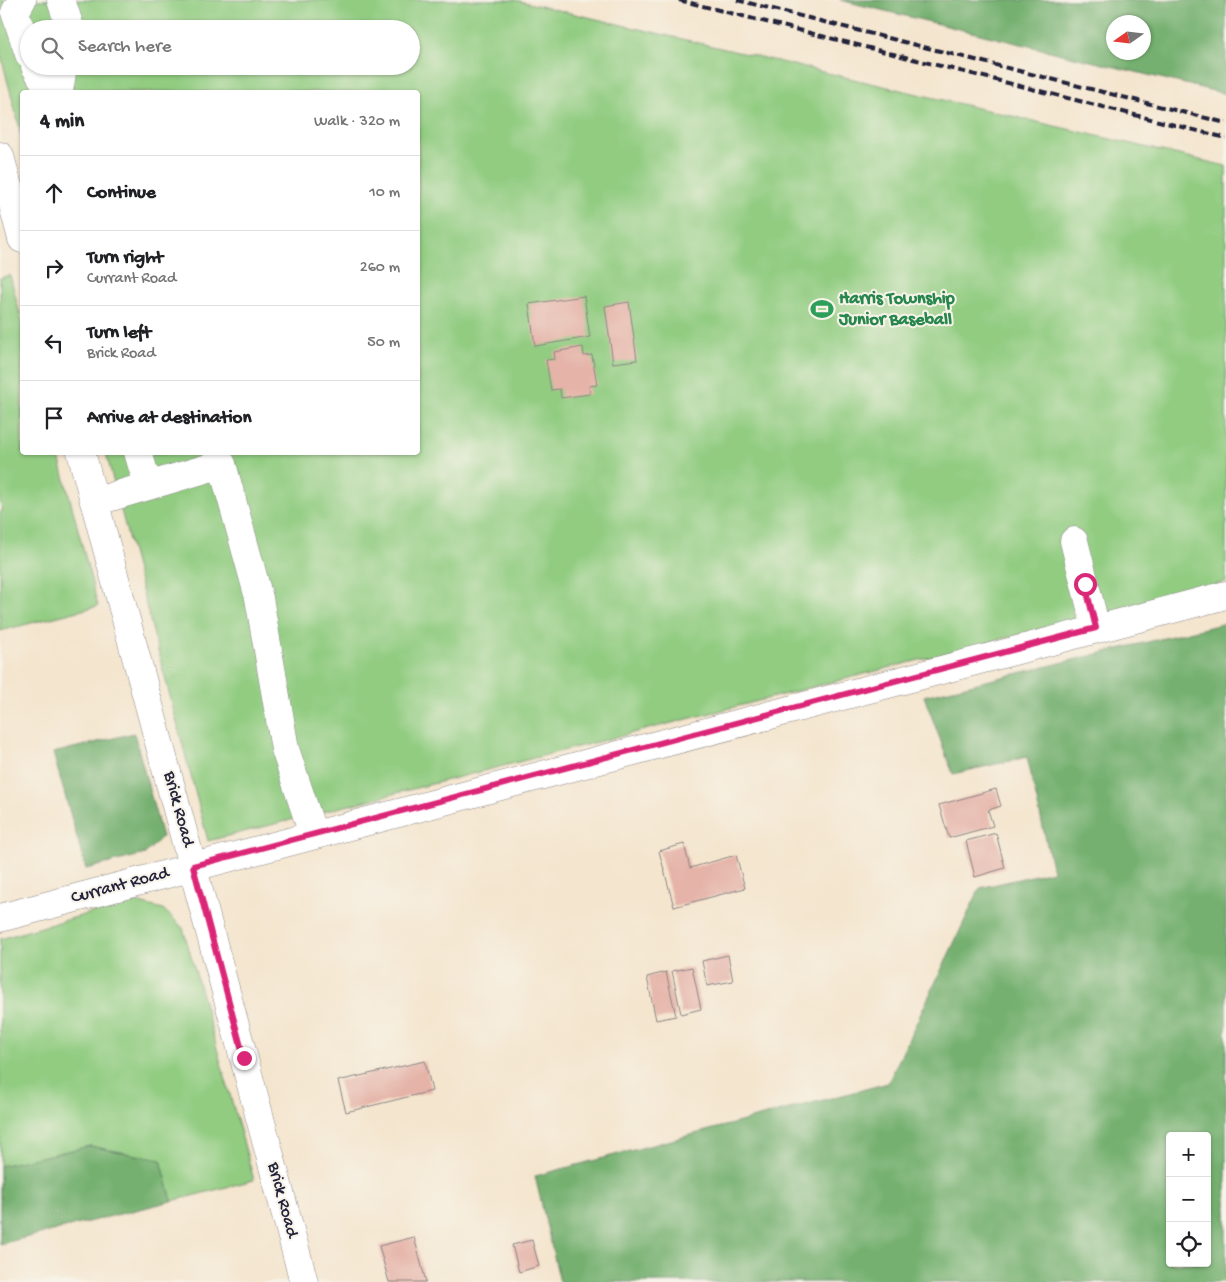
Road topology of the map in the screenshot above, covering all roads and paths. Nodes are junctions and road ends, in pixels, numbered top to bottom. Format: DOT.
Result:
graph roads {
  1 [pos="22,0"];
  2 [pos="61,0"];
  3 [pos="68,20"];
  4 [pos="20,27"];
  5 [pos="41,75"];
  6 [pos="62,75"];
  7 [pos="49,90"];
  8 [pos="59,90"];
  9 [pos="0,156"];
  10 [pos="20,231"];
  11 [pos="82,455"];
  12 [pos="139,455"];
  13 [pos="148,486"];
  14 [pos="94,502"];
  15 [pos="1074,541"];
  16 [pos="1226,595"];
  17 [pos="1096,628"];
  18 [pos="313,834"];
  19 [pos="193,866"];
  20 [pos="0,918"];
  21 [pos="304,1282"];
  1 -- 4 [label="street"];
  2 -- 3 [label="street"];
  5 -- 7 [label="street"];
  6 -- 8 [label="street"];
  9 -- 10 [label="street"];
  11 -- 14 [label="street, Brick Road"];
  12 -- 13 [label="street"];
  13 -- 14 [label="street"];
  13 -- 18 [label="street"];
  14 -- 19 [label="street, Brick Road"];
  15 -- 17 [label="street"];
  16 -- 17 [label="street, Currant Road"];
  17 -- 18 [label="street, Currant Road"];
  18 -- 19 [label="street, Currant Road"];
  19 -- 20 [label="street, Currant Road"];
  19 -- 21 [label="street, Brick Road"];
}
